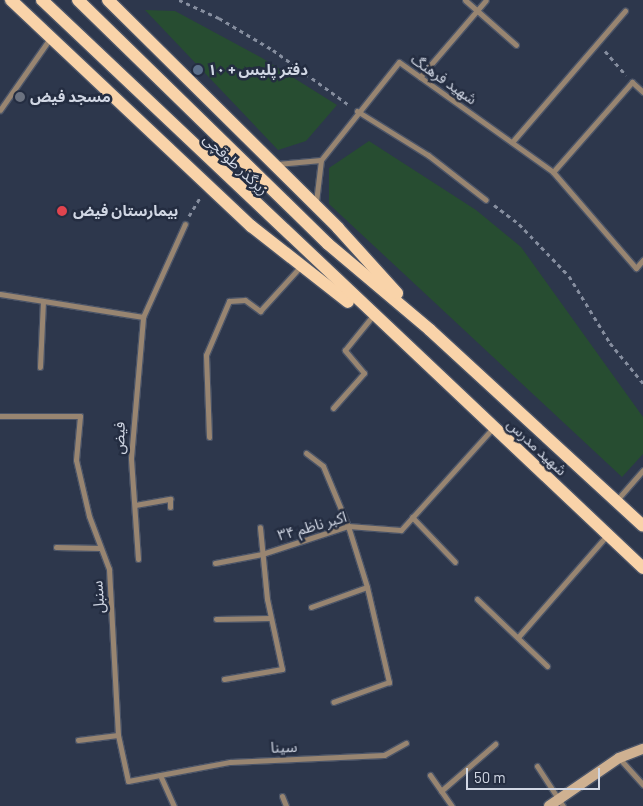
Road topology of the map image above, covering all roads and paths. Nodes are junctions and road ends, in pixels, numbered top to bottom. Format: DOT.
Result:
graph roads {
  1 [pos="3,0"];
  2 [pos="11,0"];
  3 [pos="42,0"];
  4 [pos="78,0"];
  5 [pos="179,0"];
  6 [pos="465,0"];
  7 [pos="486,0"];
  8 [pos="109,1"];
  9 [pos="479,10"];
  10 [pos="626,11"];
  11 [pos="34,21"];
  12 [pos="52,37"];
  13 [pos="598,43"];
  14 [pos="516,45"];
  15 [pos="420,78"];
  16 [pos="632,82"];
  17 [pos="643,92"];
  18 [pos="0,110"];
  19 [pos="357,111"];
  20 [pos="513,141"];
  21 [pos="321,160"];
  22 [pos="271,164"];
  23 [pos="553,172"];
  24 [pos="208,184"];
  25 [pos="486,200"];
  26 [pos="315,207"];
  27 [pos="185,224"];
  28 [pos="643,260"];
  29 [pos="301,265"];
  30 [pos="0,294"];
  31 [pos="43,301"];
  32 [pos="143,317"];
  33 [pos="370,319"];
  34 [pos="430,330"];
  35 [pos="409,350"];
  36 [pos="40,367"];
  37 [pos="643,383"];
  38 [pos="332,408"];
  39 [pos="0,416"];
  40 [pos="493,428"];
  41 [pos="209,437"];
  42 [pos="306,453"];
  43 [pos="643,470"];
  44 [pos="616,501"];
  45 [pos="135,505"];
  46 [pos="170,507"];
  47 [pos="412,517"];
  48 [pos="260,526"];
  49 [pos="348,526"];
  50 [pos="643,526"];
  51 [pos="607,534"];
  52 [pos="56,547"];
  53 [pos="100,548"];
  54 [pos="262,554"];
  55 [pos="138,559"];
  56 [pos="455,562"];
  57 [pos="215,563"];
  58 [pos="643,568"];
  59 [pos="367,587"];
  60 [pos="477,598"];
  61 [pos="311,607"];
  62 [pos="216,618"];
  63 [pos="270,618"];
  64 [pos="519,636"];
  65 [pos="547,666"];
  66 [pos="224,679"];
  67 [pos="333,702"];
  68 [pos="118,735"];
  69 [pos="78,740"];
  70 [pos="406,743"];
  71 [pos="495,744"];
  72 [pos="643,749"];
  73 [pos="619,758"];
  74 [pos="537,766"];
  75 [pos="160,775"];
  76 [pos="430,775"];
  77 [pos="128,781"];
  78 [pos="643,785"];
  79 [pos="442,791"];
  80 [pos="282,796"];
  81 [pos="561,803"];
  82 [pos="174,806"];
  83 [pos="286,806"];
  84 [pos="452,806"];
  85 [pos="549,806"];
  1 -- 11 [label="main road"];
  2 -- 11 [label="main road"];
  3 -- 35 [label="main road, زیرگذر طوقچی"];
  4 -- 34 [label="main road, زیرگذر طوقچی"];
  5 -- 19 [label="path"];
  6 -- 9 [label="street"];
  7 -- 9 [label="street"];
  8 -- 22 [label="main road"];
  9 -- 14 [label="street"];
  9 -- 15 [label="street"];
  10 -- 13 [label="street"];
  11 -- 12 [label="main road"];
  12 -- 18 [label="street"];
  12 -- 24 [label="main road"];
  13 -- 16 [label="path"];
  13 -- 20 [label="street"];
  15 -- 19 [label="street, شهید فرهنگ"];
  15 -- 20 [label="street, شهید فرهنگ"];
  16 -- 17 [label="street"];
  16 -- 23 [label="street"];
  19 -- 21 [label="street, شهید فرهنگ"];
  19 -- 25 [label="street"];
  20 -- 23 [label="street, شهید فرهنگ"];
  21 -- 22 [label="street"];
  21 -- 26 [label="street, شهید فرهنگ"];
  22 -- 26 [label="main road"];
  23 -- 28 [label="street, شهید فرهنگ"];
  24 -- 27 [label="path"];
  24 -- 29 [label="main road"];
  25 -- 37 [label="path"];
  26 -- 34 [label="main road"];
  27 -- 32 [label="street, فیض"];
  29 -- 33 [label="main road"];
  29 -- 41 [label="street"];
  30 -- 31 [label="street"];
  31 -- 32 [label="street"];
  31 -- 36 [label="street"];
  32 -- 45 [label="street, فیض"];
  33 -- 35 [label="main road"];
  33 -- 38 [label="street"];
  34 -- 44 [label="main road, شهید مدرس"];
  35 -- 40 [label="main road, شهید مدرس"];
  39 -- 53 [label="street, سنبل"];
  40 -- 47 [label="street, ۳۴ اکبر ناظم"];
  40 -- 51 [label="main road, شهید مدرس"];
  42 -- 49 [label="street"];
  43 -- 44 [label="street"];
  44 -- 50 [label="main road, شهید مدرس"];
  45 -- 46 [label="street"];
  45 -- 55 [label="street, فیض"];
  47 -- 49 [label="street, ۳۴ اکبر ناظم"];
  47 -- 56 [label="street"];
  48 -- 54 [label="street"];
  49 -- 54 [label="street, ۳۴ اکبر ناظم"];
  49 -- 59 [label="street"];
  51 -- 58 [label="main road, شهید مدرس"];
  51 -- 64 [label="street"];
  52 -- 53 [label="street"];
  53 -- 68 [label="street, سنبل"];
  54 -- 57 [label="street, ۳۴ اکبر ناظم"];
  54 -- 63 [label="street"];
  59 -- 61 [label="street"];
  59 -- 67 [label="street"];
  60 -- 64 [label="street"];
  62 -- 63 [label="street"];
  63 -- 66 [label="street"];
  64 -- 65 [label="street"];
  68 -- 69 [label="street"];
  68 -- 77 [label="street, سنبل"];
  70 -- 75 [label="street, سینا"];
  71 -- 79 [label="street"];
  72 -- 73 [label="main road"];
  73 -- 78 [label="street"];
  73 -- 81 [label="main road"];
  74 -- 81 [label="street"];
  75 -- 77 [label="street, سینا"];
  75 -- 82 [label="street"];
  76 -- 79 [label="street"];
  79 -- 84 [label="street"];
  80 -- 83 [label="street"];
  81 -- 85 [label="main road"];
}
